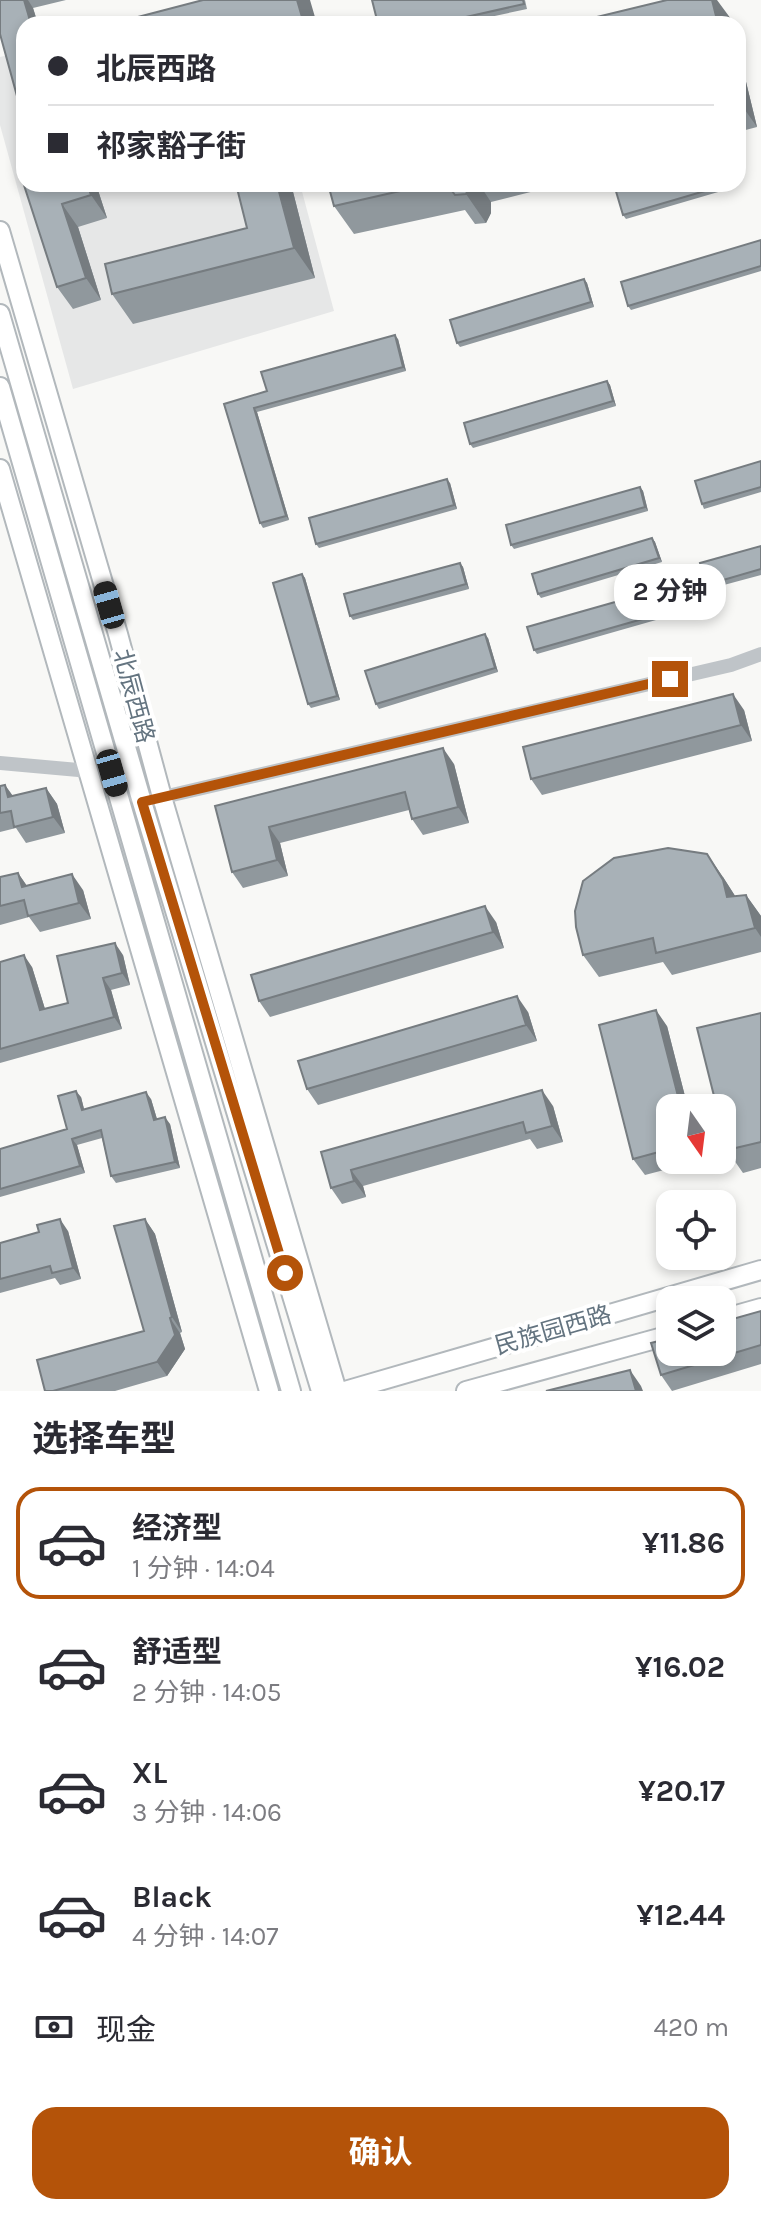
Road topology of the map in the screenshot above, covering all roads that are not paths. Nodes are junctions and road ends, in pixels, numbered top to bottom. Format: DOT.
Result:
graph roads {
  1 [pos="0,231"];
  2 [pos="0,314"];
  3 [pos="0,387"];
  4 [pos="0,469"];
  5 [pos="761,654"];
  6 [pos="0,763"];
  7 [pos="88,771"];
  8 [pos="112,773"];
  9 [pos="162,797"];
  10 [pos="142,802"];
  11 [pos="761,1270"];
  12 [pos="761,1308"];
  13 [pos="736,1315"];
  14 [pos="656,1339"];
  15 [pos="269,1391"];
  16 [pos="291,1391"];
  17 [pos="321,1391"];
  18 [pos="337,1391"];
  19 [pos="345,1391"];
  20 [pos="466,1391"];
  1 -- 9 [label="main road, 北辰西路"];
  2 -- 10 [label="main road, 北辰西路"];
  3 -- 8 [label="main road, 北辰西路"];
  4 -- 7 [label="main road"];
  5 -- 9 [label="street"];
  6 -- 7 [label="street"];
  7 -- 8 [label="street"];
  7 -- 15 [label="main road"];
  8 -- 10 [label="street"];
  8 -- 16 [label="main road, 北辰西路"];
  9 -- 10 [label="street"];
  9 -- 18 [label="main road, 北辰西路"];
  10 -- 17 [label="main road, 北辰西路"];
  11 -- 19 [label="main road, 民族园西路"];
  12 -- 13 [label="main road"];
  14 -- 20 [label="main road, 民族园西路"];
}
